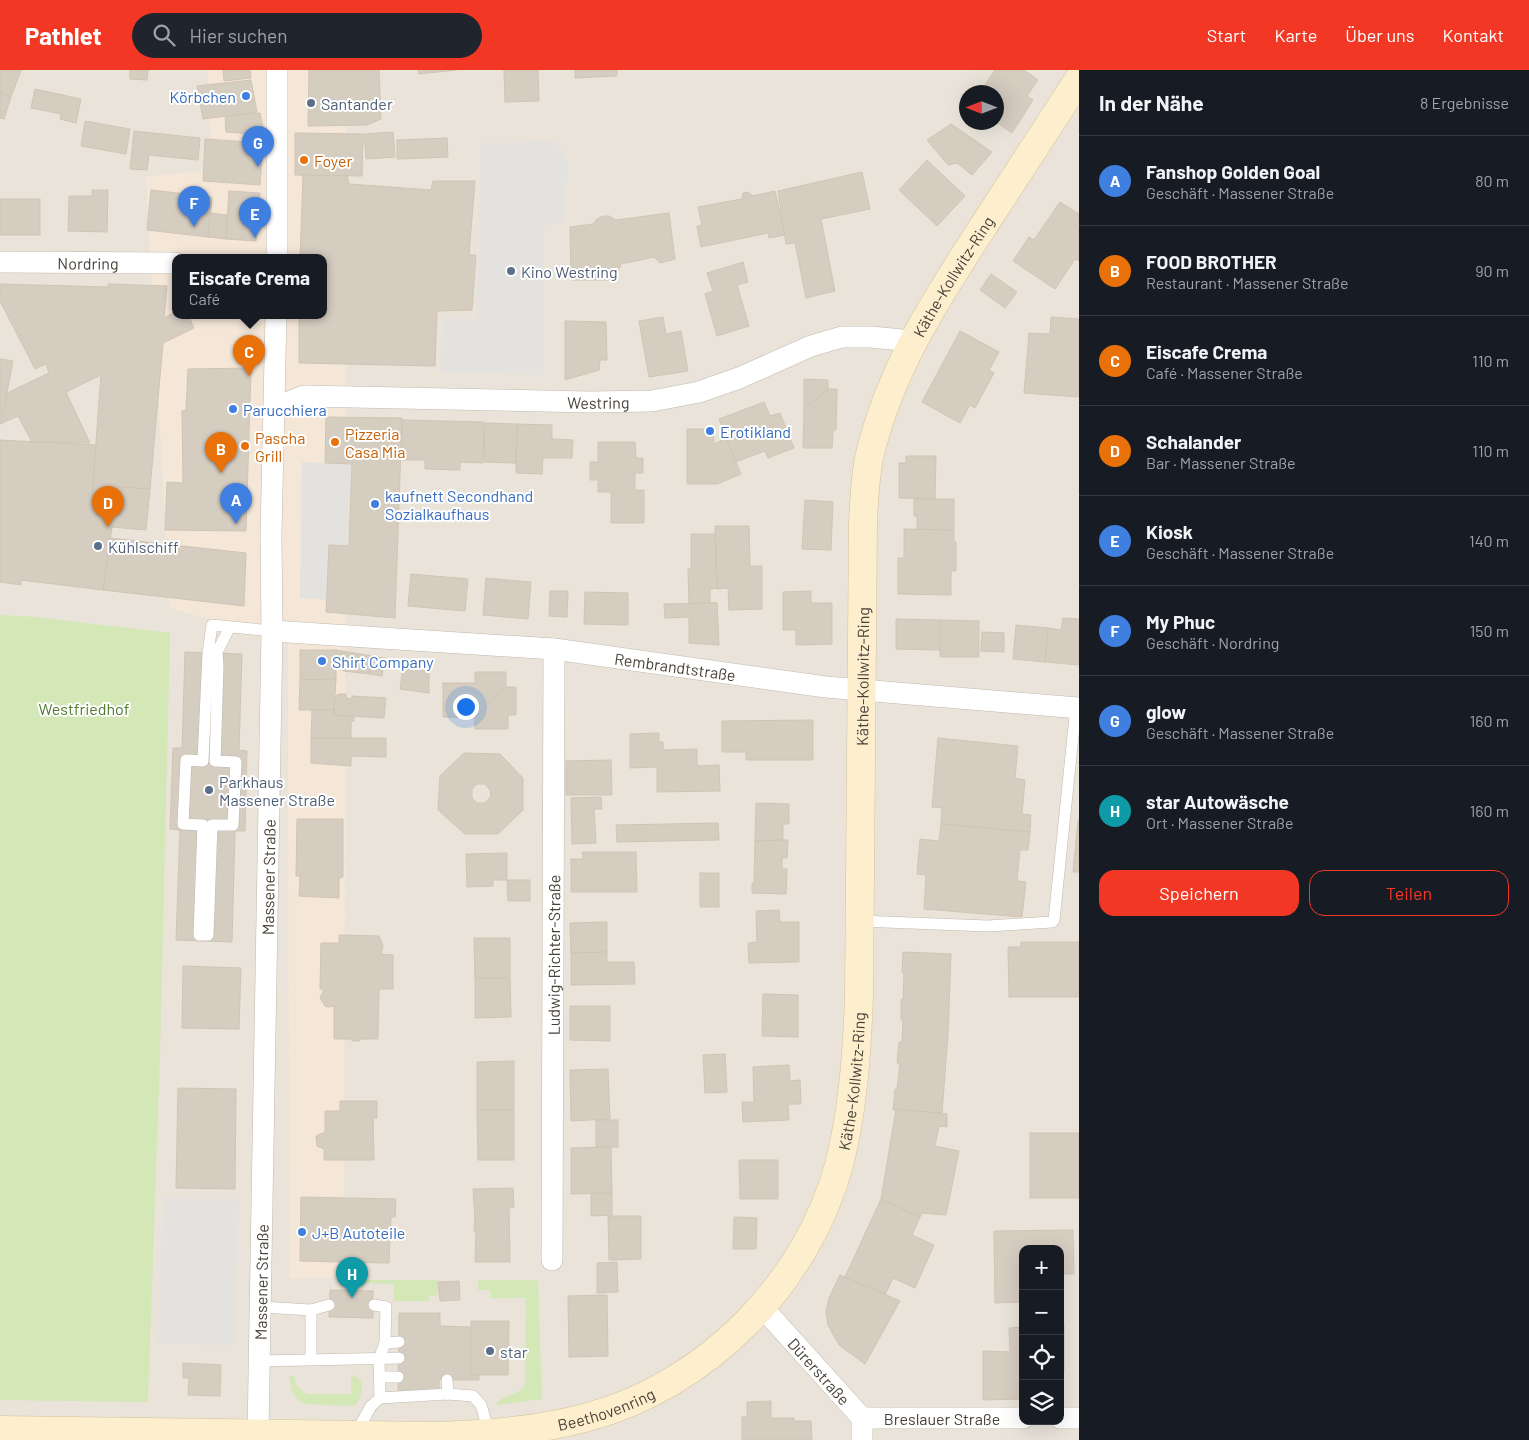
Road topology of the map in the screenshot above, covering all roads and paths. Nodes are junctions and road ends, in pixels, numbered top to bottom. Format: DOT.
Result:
graph roads {
  1 [pos="277,70"];
  2 [pos="1079,79"];
  3 [pos="277,254"];
  4 [pos="0,262"];
  5 [pos="172,264"];
  6 [pos="276,319"];
  7 [pos="912,341"];
  8 [pos="274,411"];
  9 [pos="230,627"];
  10 [pos="272,632"];
  11 [pos="554,649"];
  12 [pos="861,691"];
  13 [pos="1077,708"];
  14 [pos="859,921"];
  15 [pos="552,1260"];
  16 [pos="329,1304"];
  17 [pos="374,1305"];
  18 [pos="261,1307"];
  19 [pos="762,1307"];
  20 [pos="311,1310"];
  21 [pos="399,1342"];
  22 [pos="385,1343"];
  23 [pos="399,1358"];
  24 [pos="311,1359"];
  25 [pos="380,1359"];
  26 [pos="260,1361"];
  27 [pos="380,1377"];
  28 [pos="398,1377"];
  29 [pos="447,1380"];
  30 [pos="448,1394"];
  31 [pos="380,1398"];
  32 [pos="862,1418"];
  33 [pos="1019,1418"];
  34 [pos="1064,1418"];
  35 [pos="1079,1418"];
  36 [pos="0,1430"];
  37 [pos="355,1434"];
  38 [pos="489,1434"];
  39 [pos="258,1436"];
  40 [pos="862,1440"];
  1 -- 3 [label="street"];
  2 -- 7 [label="main road, Käthe-Kollwitz-Ring"];
  4 -- 5 [label="street, Nordring"];
  6 -- 8 [label="street, Massener Straße"];
  7 -- 8 [label="street, Westring"];
  7 -- 12 [label="main road, Käthe-Kollwitz-Ring"];
  8 -- 10 [label="street, Massener Straße"];
  9 -- 9 [label="lane"];
  9 -- 10 [label="lane"];
  10 -- 11 [label="street, Rembrandtstraße"];
  10 -- 18 [label="street, Massener Straße"];
  11 -- 12 [label="street, Rembrandtstraße"];
  11 -- 15 [label="street, Ludwig-Richter-Straße"];
  12 -- 13 [label="street, Rembrandtstraße"];
  12 -- 14 [label="main road, Käthe-Kollwitz-Ring"];
  13 -- 14 [label="lane"];
  14 -- 19 [label="main road, Käthe-Kollwitz-Ring"];
  16 -- 20 [label="lane"];
  17 -- 22 [label="lane"];
  18 -- 20 [label="lane"];
  18 -- 26 [label="street, Massener Straße"];
  19 -- 32 [label="street, Dürerstraße"];
  19 -- 38 [label="main road, Beethovenring"];
  20 -- 24 [label="lane"];
  21 -- 22 [label="lane"];
  22 -- 25 [label="lane"];
  23 -- 25 [label="lane"];
  24 -- 25 [label="lane"];
  24 -- 26 [label="lane"];
  25 -- 27 [label="lane"];
  26 -- 39 [label="street, Massener Straße"];
  27 -- 28 [label="lane"];
  27 -- 31 [label="lane"];
  29 -- 30 [label="lane"];
  30 -- 31 [label="lane"];
  30 -- 38 [label="lane"];
  31 -- 37 [label="lane"];
  32 -- 33 [label="street, Breslauer Straße"];
  32 -- 40 [label="street, Dürerstraße"];
  34 -- 35 [label="street"];
  36 -- 39 [label="main road, Beethovenring"];
  37 -- 38 [label="main road, Beethovenring"];
  37 -- 39 [label="main road, Beethovenring"];
}
